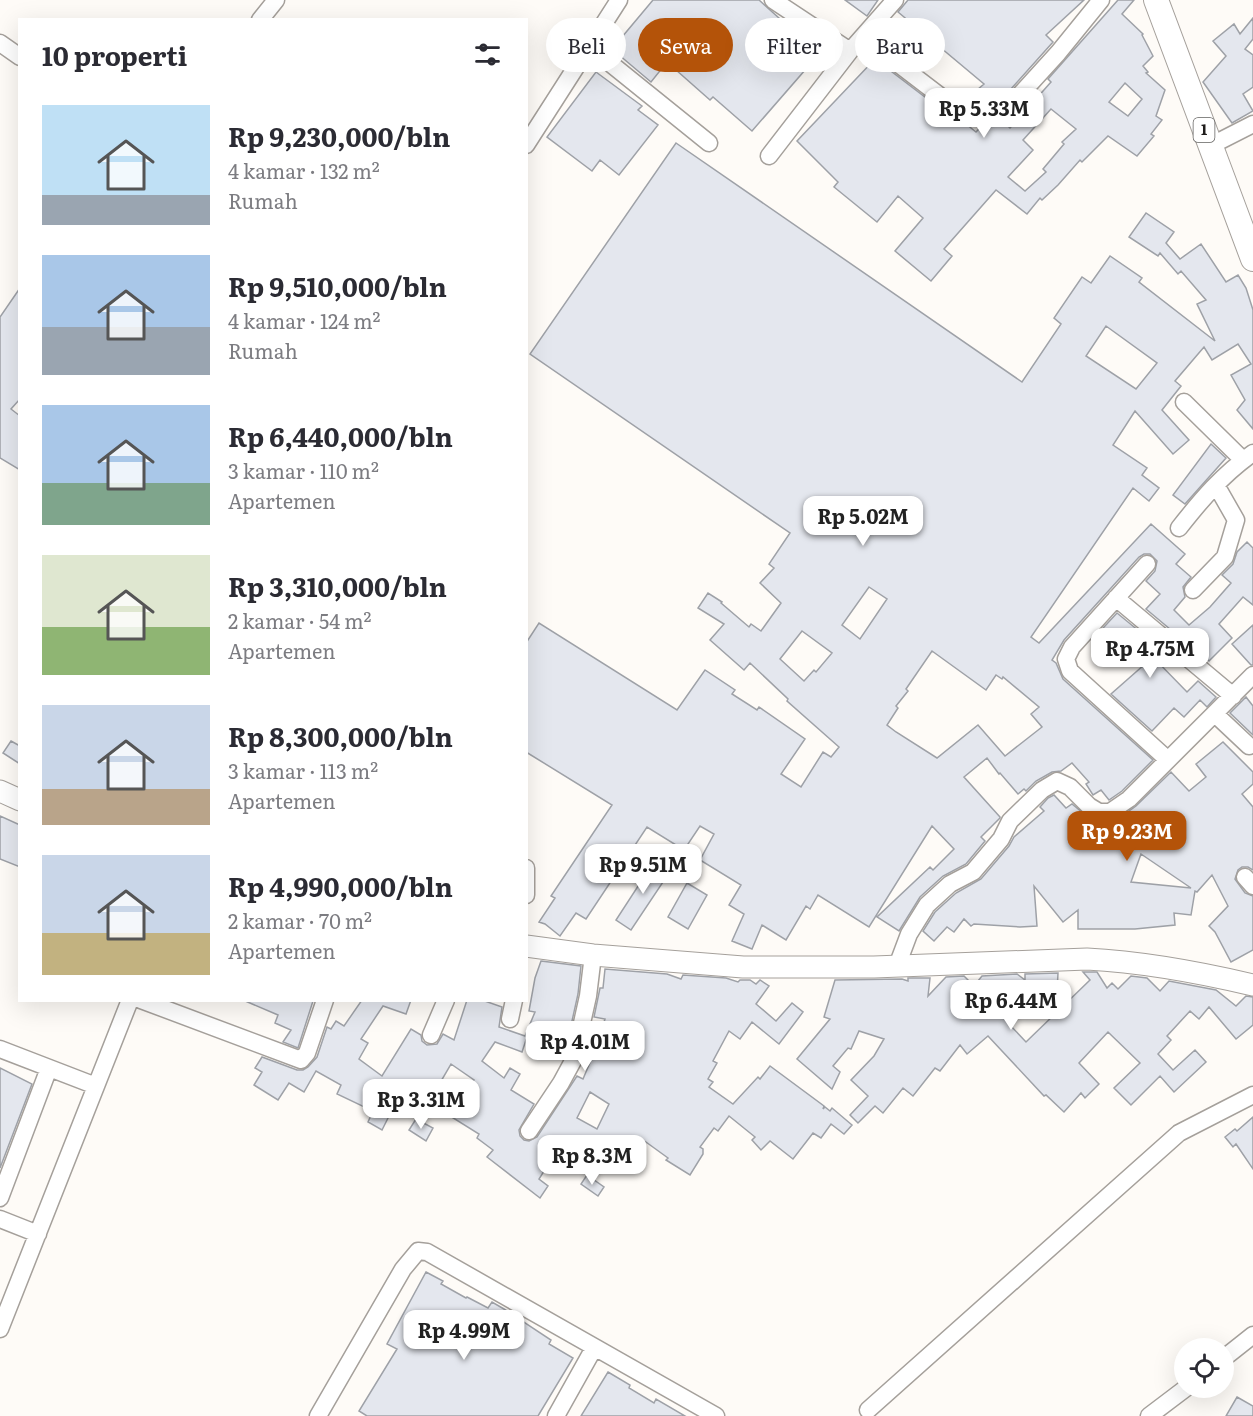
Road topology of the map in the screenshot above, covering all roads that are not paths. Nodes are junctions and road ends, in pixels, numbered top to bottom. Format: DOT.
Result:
graph roads {
  1 [pos="276,0"];
  2 [pos="619,0"];
  3 [pos="773,0"];
  4 [pos="895,0"];
  5 [pos="1101,0"];
  6 [pos="1156,0"];
  7 [pos="262,18"];
  8 [pos="608,18"];
  9 [pos="879,18"];
  10 [pos="0,43"];
  11 [pos="855,46"];
  12 [pos="850,51"];
  13 [pos="18,56"];
  14 [pos="574,72"];
  15 [pos="621,72"];
  16 [pos="909,72"];
  17 [pos="1016,99"];
  18 [pos="952,105"];
  19 [pos="1253,124"];
  20 [pos="528,142"];
  21 [pos="710,143"];
  22 [pos="1210,146"];
  23 [pos="769,156"];
  24 [pos="1253,259"];
  25 [pos="1184,402"];
  26 [pos="1248,457"];
  27 [pos="1216,485"];
  28 [pos="1179,528"];
  29 [pos="1147,564"];
  30 [pos="1193,590"];
  31 [pos="1116,598"];
  32 [pos="1252,678"];
  33 [pos="1233,696"];
  34 [pos="1215,714"];
  35 [pos="1249,746"];
  36 [pos="1168,760"];
  37 [pos="0,791"];
  38 [pos="18,799"];
  39 [pos="528,949"];
  40 [pos="593,955"];
  41 [pos="897,966"];
  42 [pos="1253,985"];
  43 [pos="119,1002"];
  44 [pos="128,1002"];
  45 [pos="146,1002"];
  46 [pos="324,1002"];
  47 [pos="445,1002"];
  48 [pos="514,1002"];
  49 [pos="510,1019"];
  50 [pos="430,1035"];
  51 [pos="0,1049"];
  52 [pos="50,1068"];
  53 [pos="92,1084"];
  54 [pos="1253,1095"];
  55 [pos="529,1131"];
  56 [pos="0,1198"];
  57 [pos="0,1219"];
  58 [pos="34,1233"];
  59 [pos="0,1309"];
  60 [pos="0,1329"];
  61 [pos="1253,1335"];
  62 [pos="594,1348"];
  63 [pos="1234,1350"];
  64 [pos="1174,1397"];
  65 [pos="868,1410"];
  66 [pos="318,1416"];
  67 [pos="556,1416"];
  68 [pos="716,1416"];
  69 [pos="1149,1416"];
  1 -- 7 [label="street"];
  2 -- 8 [label="street"];
  3 -- 12 [label="street"];
  4 -- 9 [label="street"];
  5 -- 17 [label="street"];
  6 -- 22 [label="highway, 1"];
  10 -- 13 [label="street"];
  11 -- 12 [label="street"];
  12 -- 23 [label="street"];
  14 -- 20 [label="street"];
  15 -- 21 [label="street"];
  16 -- 18 [label="street"];
  19 -- 22 [label="street"];
  22 -- 24 [label="highway, 1"];
  25 -- 26 [label="street"];
  26 -- 27 [label="street"];
  27 -- 28 [label="street"];
  27 -- 30 [label="street"];
  29 -- 31 [label="street"];
  31 -- 33 [label="street"];
  31 -- 36 [label="street"];
  32 -- 33 [label="street"];
  33 -- 34 [label="street"];
  34 -- 35 [label="street"];
  34 -- 36 [label="street"];
  36 -- 41 [label="street"];
  37 -- 38 [label="main road"];
  39 -- 40 [label="main road"];
  40 -- 41 [label="main road"];
  40 -- 55 [label="street"];
  41 -- 42 [label="main road"];
  43 -- 53 [label="street"];
  44 -- 53 [label="street"];
  45 -- 46 [label="street"];
  47 -- 50 [label="street"];
  48 -- 49 [label="street"];
  51 -- 52 [label="street"];
  52 -- 53 [label="street"];
  52 -- 56 [label="street"];
  53 -- 58 [label="street"];
  54 -- 65 [label="street"];
  57 -- 58 [label="street"];
  58 -- 59 [label="street"];
  58 -- 60 [label="street"];
  61 -- 63 [label="street"];
  62 -- 66 [label="street"];
  62 -- 67 [label="street"];
  62 -- 68 [label="street"];
  64 -- 69 [label="street"];
}
